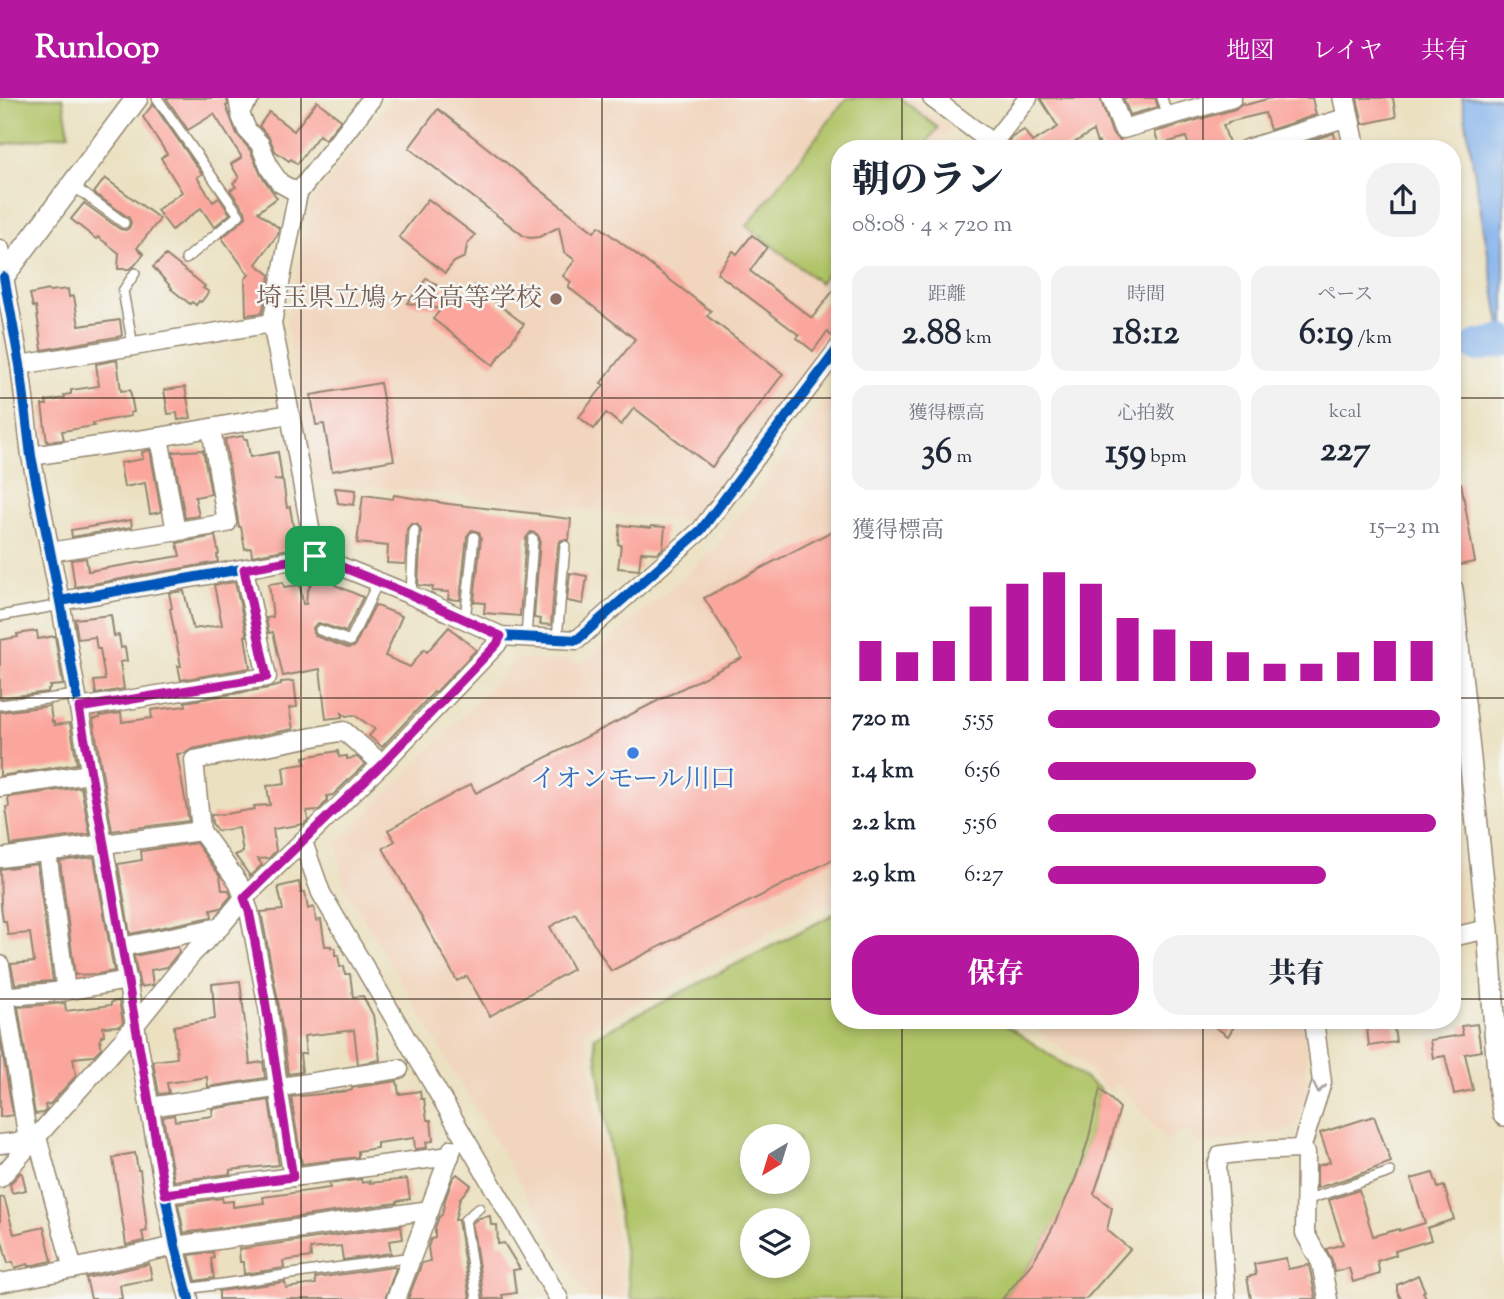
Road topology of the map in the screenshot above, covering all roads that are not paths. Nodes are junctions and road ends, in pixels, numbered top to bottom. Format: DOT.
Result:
graph roads {
  1 [pos="137,98"];
  2 [pos="158,98"];
  3 [pos="256,98"];
  4 [pos="372,98"];
  5 [pos="932,98"];
  6 [pos="1028,98"];
  7 [pos="1111,98"];
  8 [pos="1162,98"];
  9 [pos="1232,98"];
  10 [pos="240,107"];
  11 [pos="1346,108"];
  12 [pos="1168,117"];
  13 [pos="983,140"];
  14 [pos="997,140"];
  15 [pos="1268,140"];
  16 [pos="1353,140"];
  17 [pos="72,184"];
  18 [pos="299,193"];
  19 [pos="124,223"];
  20 [pos="186,259"];
  21 [pos="2,268"];
  22 [pos="135,273"];
  23 [pos="272,323"];
  24 [pos="133,346"];
  25 [pos="831,358"];
  26 [pos="20,365"];
  27 [pos="290,414"];
  28 [pos="211,428"];
  29 [pos="159,437"];
  30 [pos="31,456"];
  31 [pos="414,530"];
  32 [pos="176,531"];
  33 [pos="474,537"];
  34 [pos="533,540"];
  35 [pos="565,546"];
  36 [pos="50,552"];
  37 [pos="315,556"];
  38 [pos="244,569"];
  39 [pos="378,582"];
  40 [pos="411,595"];
  41 [pos="61,603"];
  42 [pos="0,616"];
  43 [pos="465,620"];
  44 [pos="320,630"];
  45 [pos="501,636"];
  46 [pos="526,637"];
  47 [pos="557,639"];
  48 [pos="1461,674"];
  49 [pos="78,701"];
  50 [pos="0,705"];
  51 [pos="382,764"];
  52 [pos="90,774"];
  53 [pos="0,787"];
  54 [pos="201,831"];
  55 [pos="303,842"];
  56 [pos="104,844"];
  57 [pos="47,852"];
  58 [pos="0,858"];
  59 [pos="244,898"];
  60 [pos="220,927"];
  61 [pos="1488,929"];
  62 [pos="1461,935"];
  63 [pos="122,947"];
  64 [pos="0,965"];
  65 [pos="128,980"];
  66 [pos="66,991"];
  67 [pos="2,997"];
  68 [pos="136,1023"];
  69 [pos="1315,1029"];
  70 [pos="400,1069"];
  71 [pos="278,1088"];
  72 [pos="150,1107"];
  73 [pos="1504,1115"];
  74 [pos="31,1142"];
  75 [pos="0,1144"];
  76 [pos="1301,1149"];
  77 [pos="1390,1172"];
  78 [pos="293,1177"];
  79 [pos="0,1178"];
  80 [pos="165,1194"];
  81 [pos="1306,1200"];
  82 [pos="479,1208"];
  83 [pos="430,1210"];
  84 [pos="175,1246"];
  85 [pos="412,1257"];
  86 [pos="74,1269"];
  87 [pos="0,1283"];
  88 [pos="187,1294"];
  89 [pos="396,1299"];
  90 [pos="477,1299"];
  91 [pos="559,1299"];
  92 [pos="1226,1299"];
  93 [pos="1328,1299"];
  1 -- 17 [label="street"];
  2 -- 20 [label="lane"];
  3 -- 10 [label="lane"];
  4 -- 18 [label="street"];
  5 -- 13 [label="street"];
  6 -- 14 [label="street"];
  7 -- 12 [label="street"];
  8 -- 12 [label="lane"];
  9 -- 12 [label="street"];
  10 -- 18 [label="street"];
  11 -- 15 [label="street"];
  11 -- 16 [label="street"];
  17 -- 19 [label="lane"];
  17 -- 21 [label="street"];
  18 -- 23 [label="street"];
  21 -- 26 [label="street"];
  22 -- 24 [label="lane"];
  23 -- 24 [label="street"];
  23 -- 27 [label="street"];
  24 -- 26 [label="street"];
  25 -- 47 [label="street"];
  26 -- 30 [label="street"];
  27 -- 28 [label="street"];
  27 -- 37 [label="street"];
  28 -- 29 [label="street"];
  28 -- 32 [label="street"];
  29 -- 30 [label="street"];
  29 -- 32 [label="street"];
  30 -- 36 [label="street"];
  31 -- 40 [label="lane"];
  32 -- 36 [label="street"];
  33 -- 43 [label="lane"];
  34 -- 46 [label="lane"];
  35 -- 47 [label="lane"];
  36 -- 41 [label="street"];
  37 -- 38 [label="street"];
  37 -- 39 [label="street"];
  38 -- 41 [label="street"];
  38 -- 49 [label="street"];
  39 -- 40 [label="street"];
  39 -- 44 [label="lane"];
  40 -- 43 [label="street"];
  41 -- 42 [label="lane"];
  41 -- 49 [label="street"];
  43 -- 45 [label="street"];
  45 -- 46 [label="street"];
  45 -- 51 [label="street"];
  46 -- 47 [label="street"];
  48 -- 61 [label="street"];
  49 -- 50 [label="lane"];
  49 -- 52 [label="street"];
  51 -- 54 [label="street"];
  51 -- 55 [label="street"];
  52 -- 53 [label="street"];
  52 -- 56 [label="street"];
  54 -- 56 [label="street"];
  54 -- 59 [label="street"];
  55 -- 59 [label="street"];
  55 -- 91 [label="street"];
  56 -- 57 [label="street"];
  56 -- 63 [label="street"];
  57 -- 58 [label="street"];
  57 -- 66 [label="street"];
  59 -- 60 [label="street"];
  59 -- 71 [label="street"];
  60 -- 63 [label="street"];
  60 -- 68 [label="street"];
  61 -- 62 [label="street"];
  61 -- 73 [label="street"];
  63 -- 65 [label="street"];
  64 -- 67 [label="street"];
  65 -- 66 [label="street"];
  65 -- 68 [label="street"];
  66 -- 67 [label="street"];
  67 -- 74 [label="street"];
  68 -- 72 [label="street"];
  68 -- 74 [label="street"];
  69 -- 76 [label="street, one-way"];
  70 -- 71 [label="street"];
  71 -- 72 [label="street"];
  71 -- 78 [label="street"];
  72 -- 80 [label="street"];
  74 -- 75 [label="street"];
  74 -- 79 [label="street"];
  74 -- 86 [label="street"];
  76 -- 81 [label="street"];
  76 -- 92 [label="street"];
  77 -- 81 [label="lane"];
  78 -- 80 [label="street"];
  78 -- 83 [label="street"];
  80 -- 84 [label="street"];
  81 -- 93 [label="street"];
  82 -- 90 [label="lane"];
  83 -- 84 [label="street"];
  83 -- 85 [label="street"];
  84 -- 86 [label="street"];
  84 -- 88 [label="street"];
  85 -- 88 [label="lane"];
  85 -- 89 [label="street"];
  86 -- 87 [label="street"];
}
